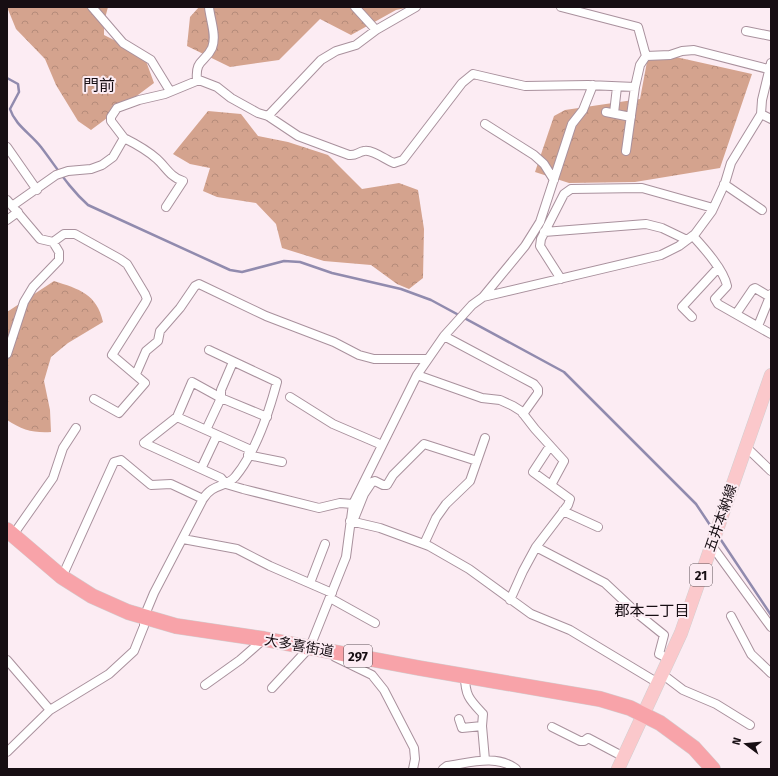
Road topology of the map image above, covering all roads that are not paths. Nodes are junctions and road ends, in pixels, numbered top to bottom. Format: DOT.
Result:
graph roads {
  1 [pos="92,7"];
  2 [pos="209,7"];
  3 [pos="355,7"];
  4 [pos="416,7"];
  5 [pos="561,7"];
  6 [pos="376,30"];
  7 [pos="746,31"];
  8 [pos="771,36"];
  9 [pos="646,56"];
  10 [pos="770,66"];
  11 [pos="197,80"];
  12 [pos="593,85"];
  13 [pos="617,87"];
  14 [pos="635,87"];
  15 [pos="170,91"];
  16 [pos="761,114"];
  17 [pos="268,116"];
  18 [pos="631,117"];
  19 [pos="771,119"];
  20 [pos="485,124"];
  21 [pos="124,138"];
  22 [pos="7,147"];
  23 [pos="626,151"];
  24 [pos="554,180"];
  25 [pos="724,184"];
  26 [pos="36,190"];
  27 [pos="12,206"];
  28 [pos="166,207"];
  29 [pos="713,208"];
  30 [pos="762,210"];
  31 [pos="7,220"];
  32 [pos="544,232"];
  33 [pos="690,238"];
  34 [pos="53,242"];
  35 [pos="718,268"];
  36 [pos="561,279"];
  37 [pos="770,295"];
  38 [pos="483,297"];
  39 [pos="736,314"];
  40 [pos="692,317"];
  41 [pos="758,326"];
  42 [pos="771,334"];
  43 [pos="444,336"];
  44 [pos="208,350"];
  45 [pos="7,354"];
  46 [pos="427,359"];
  47 [pos="233,362"];
  48 [pos="136,374"];
  49 [pos="416,375"];
  50 [pos="771,375"];
  51 [pos="290,397"];
  52 [pos="221,398"];
  53 [pos="94,399"];
  54 [pos="523,414"];
  55 [pos="177,417"];
  56 [pos="266,417"];
  57 [pos="76,428"];
  58 [pos="206,430"];
  59 [pos="217,435"];
  60 [pos="485,438"];
  61 [pos="382,445"];
  62 [pos="550,446"];
  63 [pos="745,446"];
  64 [pos="249,452"];
  65 [pos="477,461"];
  66 [pos="282,462"];
  67 [pos="201,469"];
  68 [pos="771,471"];
  69 [pos="226,484"];
  70 [pos="551,485"];
  71 [pos="203,499"];
  72 [pos="353,504"];
  73 [pos="563,511"];
  74 [pos="352,521"];
  75 [pos="598,527"];
  76 [pos="10,532"];
  77 [pos="183,539"];
  78 [pos="325,544"];
  79 [pos="424,544"];
  80 [pos="712,546"];
  81 [pos="536,547"];
  82 [pos="62,577"];
  83 [pos="310,583"];
  84 [pos="331,595"];
  85 [pos="510,600"];
  86 [pos="731,616"];
  87 [pos="144,617"];
  88 [pos="375,622"];
  89 [pos="771,627"];
  90 [pos="264,639"];
  91 [pos="316,648"];
  92 [pos="7,660"];
  93 [pos="669,660"];
  94 [pos="771,673"];
  95 [pos="465,676"];
  96 [pos="660,678"];
  97 [pos="205,685"];
  98 [pos="272,688"];
  99 [pos="50,710"];
  100 [pos="644,714"];
  101 [pos="459,719"];
  102 [pos="750,725"];
  103 [pos="482,726"];
  104 [pos="552,727"];
  105 [pos="7,752"];
  106 [pos="624,757"];
  107 [pos="485,760"];
  108 [pos="413,769"];
  109 [pos="443,769"];
  110 [pos="516,769"];
  111 [pos="618,769"];
  112 [pos="713,769"];
  1 -- 15 [label="street"];
  2 -- 11 [label="street"];
  3 -- 6 [label="street"];
  4 -- 6 [label="street"];
  5 -- 9 [label="street"];
  6 -- 17 [label="street"];
  7 -- 8 [label="street"];
  9 -- 10 [label="street"];
  9 -- 14 [label="street"];
  10 -- 16 [label="street"];
  11 -- 15 [label="street"];
  11 -- 17 [label="street"];
  12 -- 13 [label="street"];
  12 -- 17 [label="street"];
  12 -- 24 [label="street"];
  13 -- 14 [label="street"];
  13 -- 18 [label="street"];
  14 -- 18 [label="street"];
  15 -- 21 [label="street"];
  16 -- 19 [label="street"];
  16 -- 25 [label="street"];
  18 -- 23 [label="street"];
  20 -- 24 [label="street"];
  21 -- 26 [label="street"];
  21 -- 28 [label="street"];
  22 -- 26 [label="street"];
  24 -- 38 [label="street"];
  25 -- 29 [label="street"];
  25 -- 30 [label="street"];
  26 -- 27 [label="street"];
  27 -- 31 [label="street"];
  27 -- 34 [label="street"];
  29 -- 32 [label="street"];
  29 -- 33 [label="street"];
  32 -- 33 [label="street"];
  32 -- 36 [label="street"];
  33 -- 35 [label="street"];
  33 -- 36 [label="street"];
  34 -- 45 [label="street"];
  34 -- 48 [label="street"];
  35 -- 39 [label="street"];
  35 -- 40 [label="street"];
  36 -- 38 [label="street"];
  37 -- 39 [label="street"];
  37 -- 41 [label="street"];
  38 -- 43 [label="street"];
  39 -- 41 [label="street"];
  41 -- 42 [label="street"];
  43 -- 46 [label="street"];
  43 -- 54 [label="street"];
  44 -- 47 [label="street"];
  46 -- 48 [label="street"];
  46 -- 49 [label="street"];
  47 -- 52 [label="street"];
  47 -- 56 [label="street"];
  48 -- 53 [label="street"];
  49 -- 54 [label="street"];
  49 -- 61 [label="street"];
  50 -- 63 [label="main road, 五井本納線 / 21"];
  51 -- 61 [label="street"];
  52 -- 55 [label="street"];
  52 -- 56 [label="street"];
  52 -- 58 [label="street"];
  54 -- 62 [label="street"];
  55 -- 58 [label="street"];
  55 -- 67 [label="street"];
  56 -- 64 [label="street"];
  57 -- 76 [label="street"];
  58 -- 59 [label="street"];
  59 -- 64 [label="street"];
  59 -- 67 [label="street"];
  60 -- 65 [label="street"];
  61 -- 72 [label="street"];
  62 -- 70 [label="street"];
  62 -- 70 [label="street"];
  63 -- 68 [label="street"];
  63 -- 80 [label="main road, 五井本納線 / 21"];
  64 -- 66 [label="street"];
  64 -- 69 [label="street"];
  65 -- 74 [label="street"];
  65 -- 79 [label="street"];
  67 -- 69 [label="street"];
  69 -- 71 [label="street"];
  69 -- 72 [label="street"];
  70 -- 73 [label="street"];
  71 -- 77 [label="street"];
  71 -- 82 [label="street"];
  72 -- 74 [label="street"];
  73 -- 75 [label="street"];
  73 -- 81 [label="street"];
  74 -- 79 [label="street"];
  74 -- 84 [label="street"];
  76 -- 82 [label="highway, 大多喜街道 / 297"];
  77 -- 83 [label="street"];
  77 -- 87 [label="street"];
  78 -- 83 [label="street"];
  79 -- 85 [label="street"];
  80 -- 89 [label="street"];
  80 -- 93 [label="main road, 五井本納線 / 21"];
  81 -- 85 [label="street"];
  81 -- 93 [label="street"];
  82 -- 87 [label="highway, 大多喜街道 / 297"];
  83 -- 84 [label="street"];
  84 -- 88 [label="street"];
  84 -- 91 [label="street"];
  85 -- 96 [label="street"];
  86 -- 94 [label="street"];
  87 -- 90 [label="highway, 大多喜街道 / 297"];
  87 -- 99 [label="street"];
  90 -- 91 [label="highway, 大多喜街道 / 297"];
  90 -- 97 [label="street"];
  91 -- 95 [label="highway, 大多喜街道 / 297"];
  91 -- 98 [label="street"];
  91 -- 108 [label="street"];
  92 -- 99 [label="street"];
  93 -- 96 [label="main road, 五井本納線 / 21"];
  95 -- 100 [label="highway, 大多喜街道 / 297"];
  95 -- 103 [label="street"];
  96 -- 100 [label="main road, 五井本納線 / 21"];
  96 -- 102 [label="street"];
  99 -- 105 [label="street"];
  100 -- 106 [label="main road, 五井本納線 / 21"];
  100 -- 112 [label="highway, 大多喜街道 / 297"];
  101 -- 103 [label="street"];
  103 -- 107 [label="street"];
  104 -- 106 [label="street"];
  106 -- 111 [label="main road, 五井本納線 / 21"];
  107 -- 109 [label="street"];
  107 -- 110 [label="street"];
}
